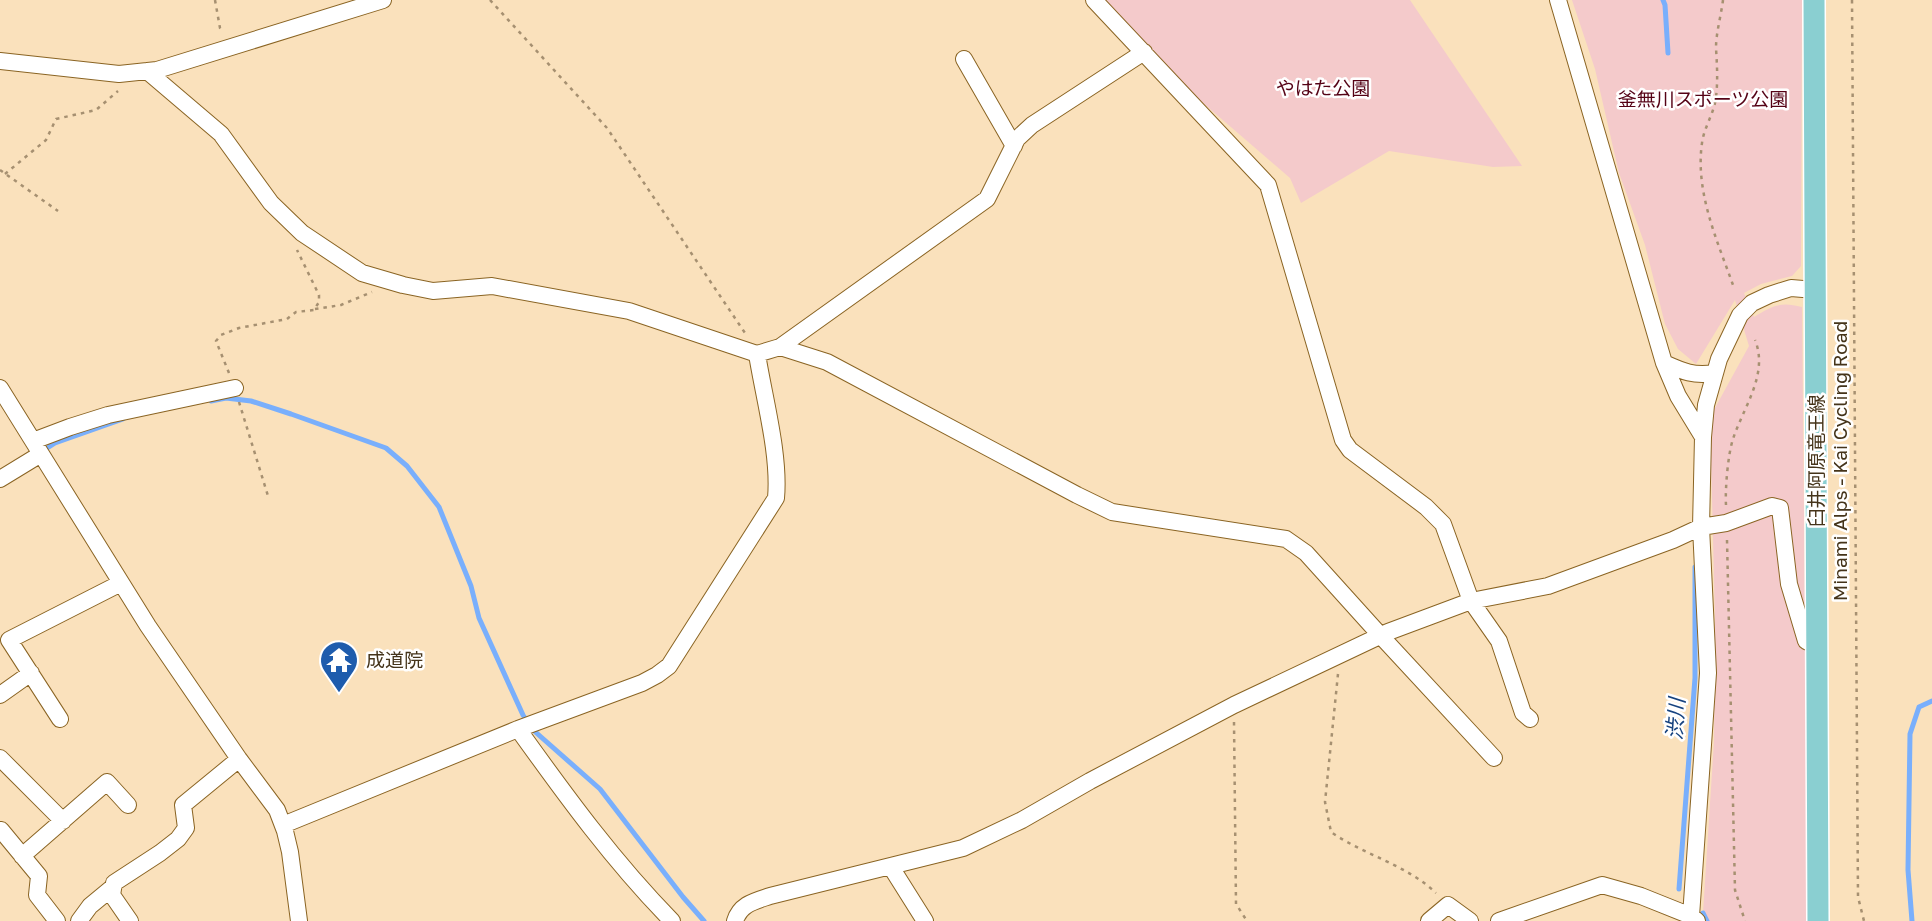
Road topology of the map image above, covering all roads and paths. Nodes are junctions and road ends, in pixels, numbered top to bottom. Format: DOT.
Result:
graph roads {
  1 [pos="215,0"];
  2 [pos="383,0"];
  3 [pos="490,0"];
  4 [pos="1094,0"];
  5 [pos="1558,0"];
  6 [pos="1723,0"];
  7 [pos="1814,0"];
  8 [pos="1852,0"];
  9 [pos="233,46"];
  10 [pos="1144,52"];
  11 [pos="964,59"];
  12 [pos="0,61"];
  13 [pos="143,71"];
  14 [pos="1014,146"];
  15 [pos="0,170"];
  16 [pos="5,174"];
  17 [pos="58,211"];
  18 [pos="300,230"];
  19 [pos="395,283"];
  20 [pos="1734,285"];
  21 [pos="1815,289"];
  22 [pos="314,310"];
  23 [pos="1755,340"];
  24 [pos="780,347"];
  25 [pos="757,354"];
  26 [pos="1664,363"];
  27 [pos="1715,373"];
  28 [pos="0,388"];
  29 [pos="235,388"];
  30 [pos="1703,438"];
  31 [pos="37,448"];
  32 [pos="0,480"];
  33 [pos="268,496"];
  34 [pos="1726,523"];
  35 [pos="1701,527"];
  36 [pos="121,583"];
  37 [pos="1471,601"];
  38 [pos="1380,635"];
  39 [pos="1817,646"];
  40 [pos="1339,654"];
  41 [pos="31,673"];
  42 [pos="0,695"];
  43 [pos="1234,705"];
  44 [pos="61,719"];
  45 [pos="1531,719"];
  46 [pos="518,729"];
  47 [pos="0,758"];
  48 [pos="239,758"];
  49 [pos="1494,758"];
  50 [pos="128,805"];
  51 [pos="63,821"];
  52 [pos="283,825"];
  53 [pos="1,830"];
  54 [pos="22,856"];
  55 [pos="891,867"];
  56 [pos="113,887"];
  57 [pos="1448,905"];
  58 [pos="1694,919"];
  59 [pos="57,921"];
  60 [pos="79,921"];
  61 [pos="130,921"];
  62 [pos="299,921"];
  63 [pos="672,921"];
  64 [pos="735,921"];
  65 [pos="925,921"];
  66 [pos="1247,921"];
  67 [pos="1429,921"];
  68 [pos="1470,921"];
  69 [pos="1499,921"];
  70 [pos="1745,921"];
  71 [pos="1818,921"];
  72 [pos="1864,921"];
  1 -- 9 [label="path"];
  2 -- 9 [label="street"];
  3 -- 25 [label="path"];
  4 -- 10 [label="street"];
  5 -- 26 [label="street"];
  6 -- 20 [label="path"];
  7 -- 21 [label="main road, 臼井阿原竜王線"];
  8 -- 72 [label="path, Minami Alps - Kai Cycling Road"];
  9 -- 13 [label="street"];
  10 -- 14 [label="street"];
  10 -- 37 [label="street"];
  11 -- 14 [label="street"];
  12 -- 13 [label="street"];
  13 -- 16 [label="path"];
  13 -- 18 [label="street"];
  14 -- 24 [label="street"];
  15 -- 16 [label="path"];
  16 -- 17 [label="path"];
  18 -- 19 [label="street"];
  18 -- 22 [label="path"];
  19 -- 22 [label="path"];
  19 -- 25 [label="street"];
  21 -- 27 [label="street"];
  21 -- 39 [label="main road, 臼井阿原竜王線"];
  22 -- 29 [label="path"];
  23 -- 34 [label="path"];
  24 -- 25 [label="street"];
  24 -- 38 [label="street"];
  25 -- 46 [label="street"];
  26 -- 27 [label="street"];
  26 -- 30 [label="street"];
  27 -- 30 [label="street"];
  28 -- 31 [label="street"];
  29 -- 31 [label="street"];
  29 -- 33 [label="path"];
  30 -- 35 [label="street"];
  31 -- 32 [label="street"];
  31 -- 36 [label="street"];
  34 -- 35 [label="street"];
  34 -- 39 [label="street"];
  34 -- 70 [label="path"];
  35 -- 37 [label="street"];
  35 -- 58 [label="street"];
  36 -- 41 [label="street"];
  36 -- 48 [label="street"];
  37 -- 38 [label="street"];
  37 -- 45 [label="street"];
  38 -- 40 [label="street"];
  38 -- 49 [label="street"];
  39 -- 71 [label="main road, 臼井阿原竜王線"];
  40 -- 43 [label="street"];
  40 -- 57 [label="path"];
  41 -- 42 [label="street"];
  41 -- 44 [label="street"];
  43 -- 55 [label="street"];
  43 -- 66 [label="path"];
  46 -- 52 [label="street"];
  46 -- 63 [label="street"];
  47 -- 51 [label="street"];
  48 -- 52 [label="street"];
  48 -- 56 [label="street"];
  50 -- 51 [label="street"];
  51 -- 54 [label="street"];
  52 -- 62 [label="street"];
  53 -- 54 [label="street"];
  54 -- 59 [label="street"];
  55 -- 64 [label="street"];
  55 -- 65 [label="street"];
  56 -- 60 [label="street"];
  56 -- 61 [label="street"];
  57 -- 67 [label="street"];
  57 -- 68 [label="street"];
  58 -- 69 [label="street"];
}
